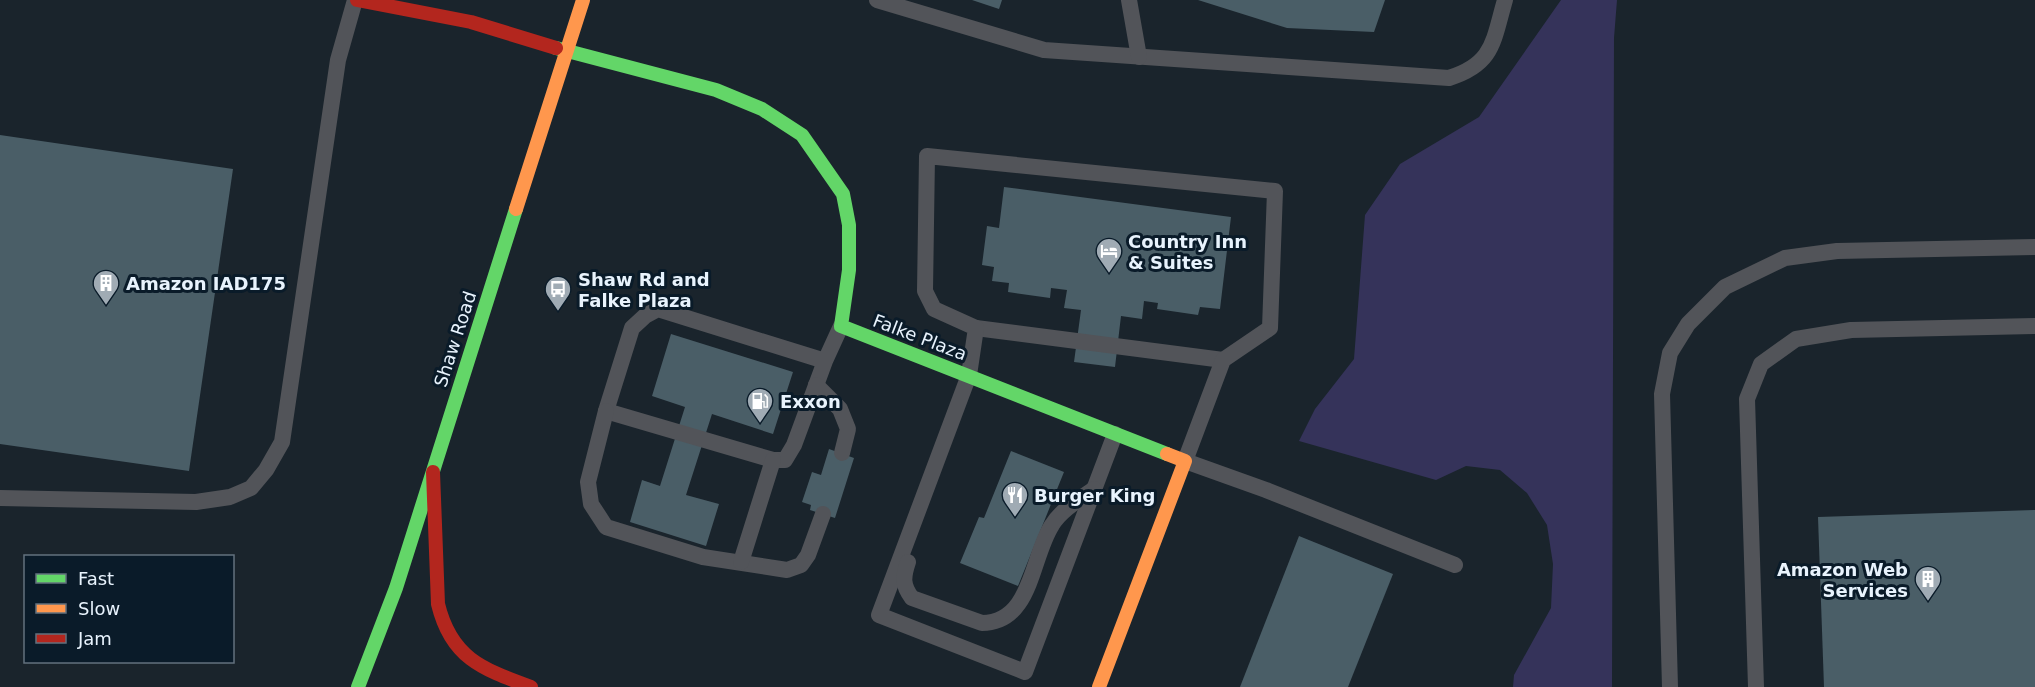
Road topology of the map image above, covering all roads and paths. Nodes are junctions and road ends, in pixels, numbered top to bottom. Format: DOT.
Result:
graph roads {
  1 [pos="356,0"];
  2 [pos="583,0"];
  3 [pos="877,0"];
  4 [pos="1129,0"];
  5 [pos="1505,0"];
  6 [pos="567,51"];
  7 [pos="1139,57"];
  8 [pos="2035,247"];
  9 [pos="841,326"];
  10 [pos="2035,326"];
  11 [pos="976,328"];
  12 [pos="1223,360"];
  13 [pos="825,362"];
  14 [pos="969,375"];
  15 [pos="816,385"];
  16 [pos="606,411"];
  17 [pos="1115,434"];
  18 [pos="842,453"];
  19 [pos="773,460"];
  20 [pos="937,460"];
  21 [pos="1185,461"];
  22 [pos="432,472"];
  23 [pos="1095,488"];
  24 [pos="0,498"];
  25 [pos="823,514"];
  26 [pos="741,562"];
  27 [pos="1455,565"];
  28 [pos="358,687"];
  29 [pos="531,687"];
  30 [pos="1099,687"];
  31 [pos="1670,687"];
  32 [pos="1756,687"];
  1 -- 6 [label="street"];
  1 -- 24 [label="lane"];
  2 -- 6 [label="street, Shaw Road"];
  3 -- 7 [label="lane"];
  4 -- 7 [label="lane"];
  5 -- 7 [label="lane"];
  6 -- 9 [label="street"];
  6 -- 22 [label="street, Shaw Road"];
  8 -- 31 [label="lane"];
  9 -- 13 [label="lane"];
  9 -- 14 [label="street, Falke Plaza"];
  10 -- 32 [label="lane"];
  11 -- 12 [label="lane"];
  11 -- 12 [label="lane"];
  11 -- 14 [label="lane"];
  12 -- 21 [label="lane"];
  13 -- 15 [label="lane"];
  13 -- 16 [label="lane"];
  14 -- 17 [label="street, Falke Plaza"];
  14 -- 20 [label="lane"];
  15 -- 18 [label="lane"];
  15 -- 19 [label="lane"];
  16 -- 19 [label="lane"];
  16 -- 26 [label="lane"];
  17 -- 21 [label="street, Falke Plaza"];
  17 -- 23 [label="lane"];
  19 -- 26 [label="lane"];
  20 -- 23 [label="lane"];
  20 -- 23 [label="lane"];
  21 -- 27 [label="lane"];
  21 -- 30 [label="street"];
  22 -- 28 [label="street, Shaw Road"];
  22 -- 29 [label="street"];
  25 -- 26 [label="lane"];
}
